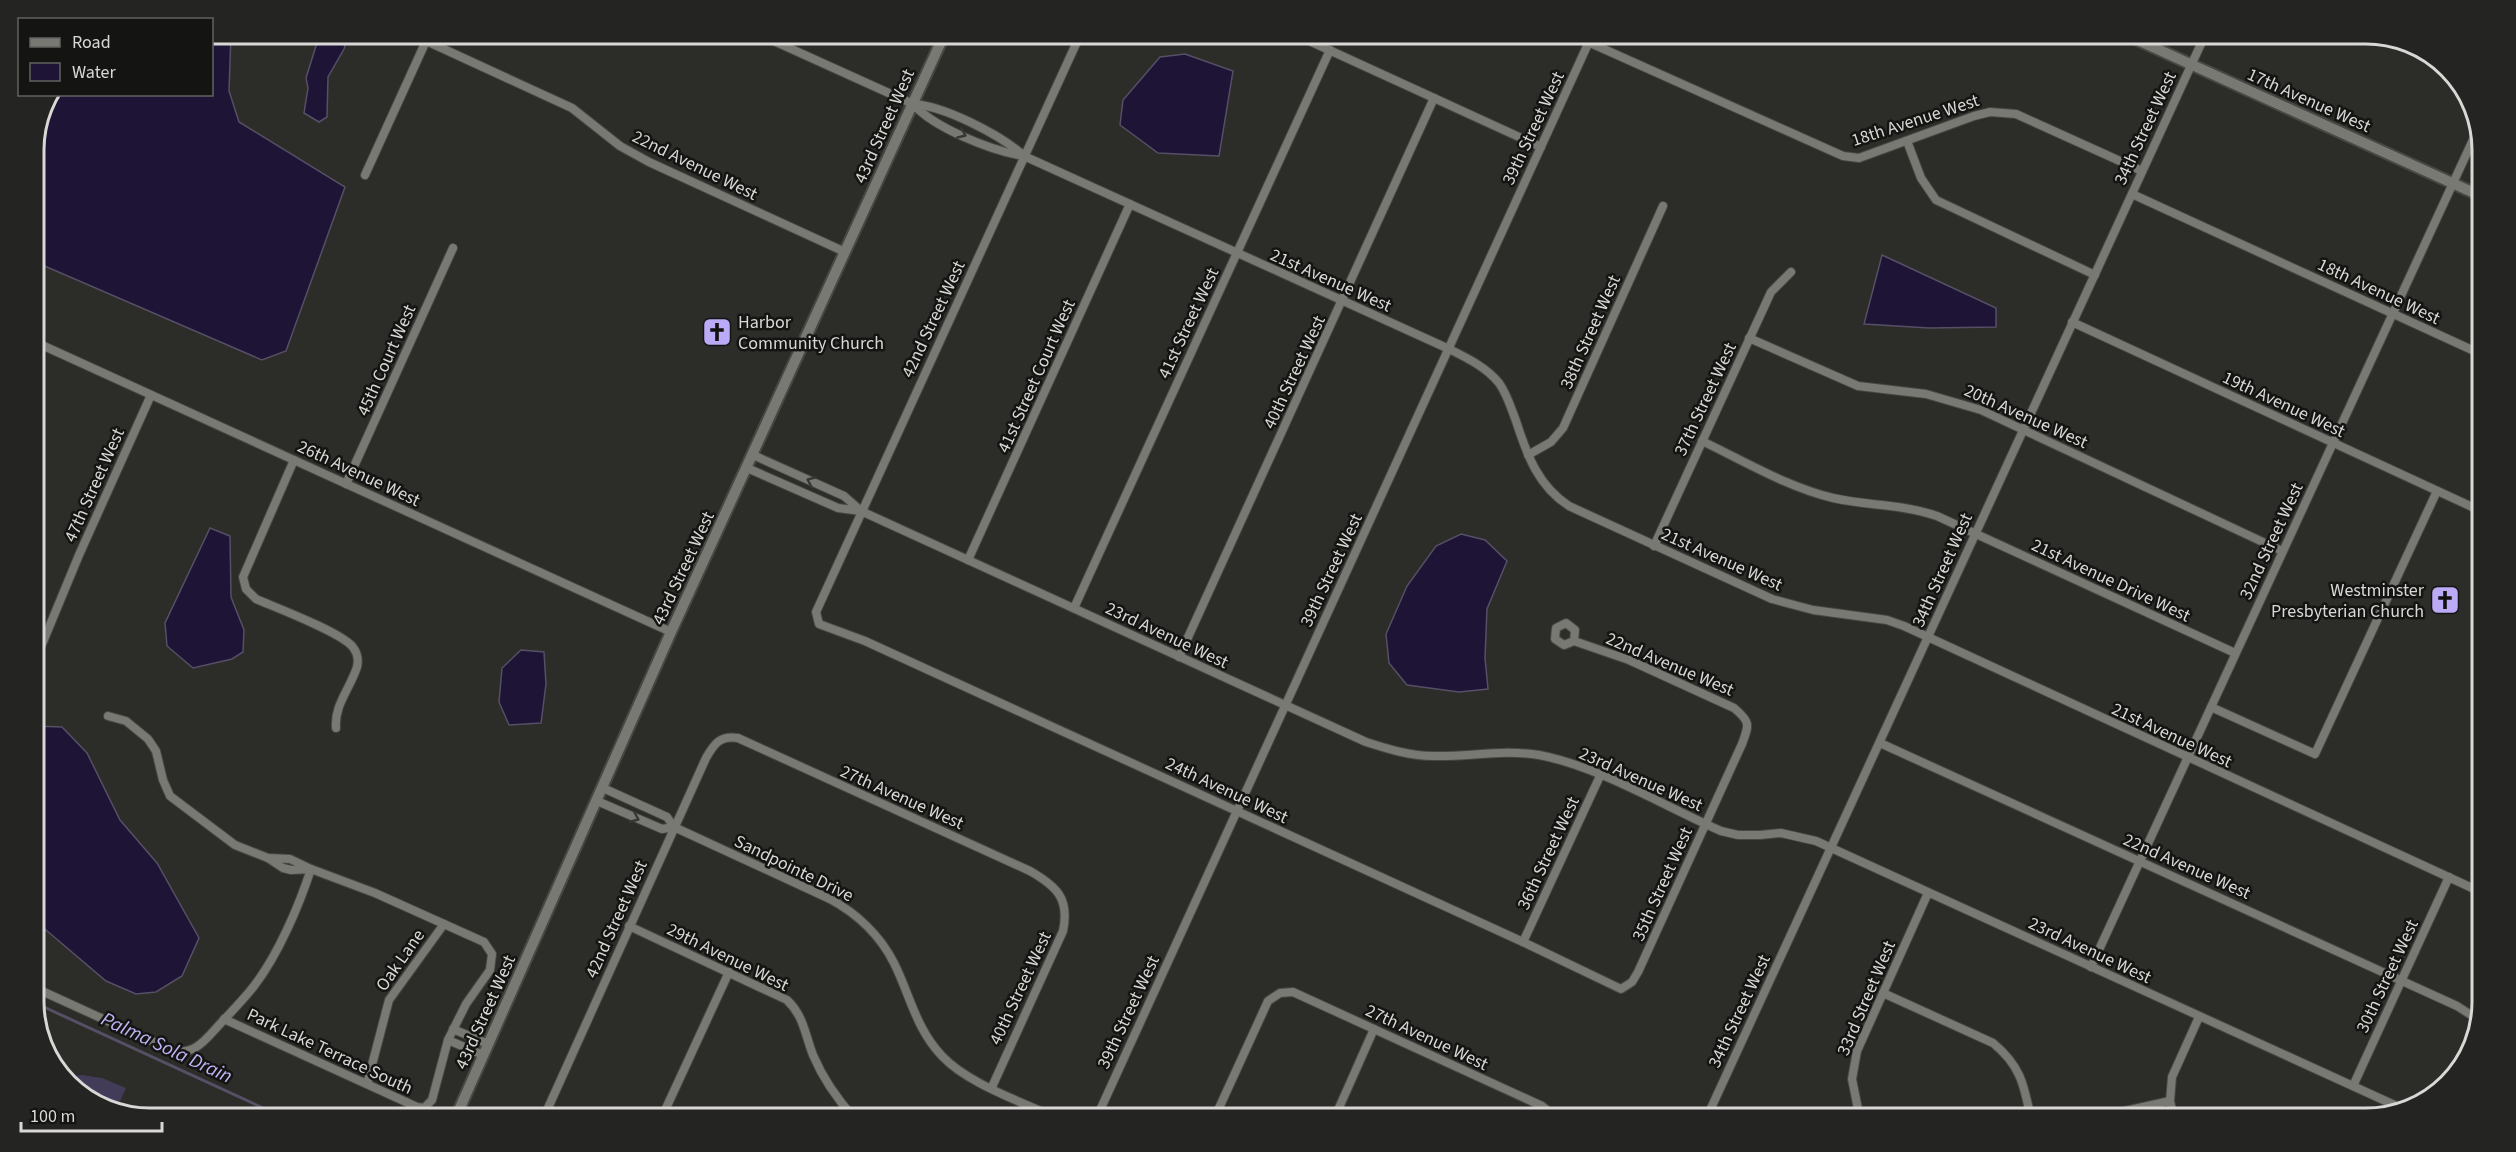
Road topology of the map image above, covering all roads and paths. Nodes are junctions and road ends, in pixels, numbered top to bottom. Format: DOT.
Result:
graph roads {
  1 [pos="425,44"];
  2 [pos="433,44"];
  3 [pos="780,44"];
  4 [pos="940,44"];
  5 [pos="1076,44"];
  6 [pos="1317,44"];
  7 [pos="1589,44"];
  8 [pos="1591,44"];
  9 [pos="2146,44"];
  10 [pos="2201,44"];
  11 [pos="1330,50"];
  12 [pos="2191,65"];
  13 [pos="1434,99"];
  14 [pos="912,104"];
  15 [pos="1907,141"];
  16 [pos="2472,142"];
  17 [pos="1541,147"];
  18 [pos="1024,156"];
  19 [pos="2142,171"];
  20 [pos="365,175"];
  21 [pos="2453,184"];
  22 [pos="2472,192"];
  23 [pos="2132,194"];
  24 [pos="1130,204"];
  25 [pos="1663,206"];
  26 [pos="453,248"];
  27 [pos="845,252"];
  28 [pos="1236,253"];
  29 [pos="1791,272"];
  30 [pos="2095,275"];
  31 [pos="1343,302"];
  32 [pos="2394,314"];
  33 [pos="2072,322"];
  34 [pos="1749,338"];
  35 [pos="44,346"];
  36 [pos="1449,349"];
  37 [pos="2472,350"];
  38 [pos="151,395"];
  39 [pos="2023,429"];
  40 [pos="1702,441"];
  41 [pos="2333,444"];
  42 [pos="753,455"];
  43 [pos="1528,455"];
  44 [pos="294,460"];
  45 [pos="747,468"];
  46 [pos="346,484"];
  47 [pos="2437,491"];
  48 [pos="2472,507"];
  49 [pos="861,511"];
  50 [pos="1974,534"];
  51 [pos="1654,546"];
  52 [pos="2283,551"];
  53 [pos="968,560"];
  54 [pos="1074,608"];
  55 [pos="818,618"];
  56 [pos="671,632"];
  57 [pos="1927,638"];
  58 [pos="44,640"];
  59 [pos="1574,641"];
  60 [pos="2235,653"];
  61 [pos="1179,657"];
  62 [pos="1285,705"];
  63 [pos="2211,707"];
  64 [pos="108,716"];
  65 [pos="1748,723"];
  66 [pos="336,728"];
  67 [pos="722,739"];
  68 [pos="1880,743"];
  69 [pos="2188,759"];
  70 [pos="1600,776"];
  71 [pos="603,788"];
  72 [pos="597,801"];
  73 [pos="1236,811"];
  74 [pos="1705,824"];
  75 [pos="674,827"];
  76 [pos="1831,848"];
  77 [pos="2140,862"];
  78 [pos="311,869"];
  79 [pos="2449,877"];
  80 [pos="2472,888"];
  81 [pos="1928,893"];
  82 [pos="1062,900"];
  83 [pos="444,924"];
  84 [pos="629,926"];
  85 [pos="1523,942"];
  86 [pos="2091,967"];
  87 [pos="729,972"];
  88 [pos="2402,981"];
  89 [pos="1626,988"];
  90 [pos="44,992"];
  91 [pos="1883,993"];
  92 [pos="2471,1015"];
  93 [pos="2199,1017"];
  94 [pos="224,1019"];
  95 [pos="453,1029"];
  96 [pos="1374,1029"];
  97 [pos="448,1040"];
  98 [pos="488,1044"];
  99 [pos="483,1055"];
  100 [pos="367,1084"];
  101 [pos="2353,1086"];
  102 [pos="992,1088"];
  103 [pos="2170,1101"];
  104 [pos="2394,1105"];
  105 [pos="459,1108"];
  106 [pos="548,1108"];
  107 [pos="666,1108"];
  108 [pos="847,1108"];
  109 [pos="1035,1108"];
  110 [pos="1101,1108"];
  111 [pos="1219,1108"];
  112 [pos="1340,1108"];
  113 [pos="1544,1108"];
  114 [pos="1711,1108"];
  115 [pos="1858,1108"];
  116 [pos="2029,1108"];
  117 [pos="2138,1108"];
  118 [pos="2172,1108"];
  1 -- 20 [label="street"];
  2 -- 27 [label="street, 22nd Avenue West"];
  3 -- 14 [label="street, 21st Avenue West"];
  4 -- 14 [label="street, 43rd Street West"];
  5 -- 18 [label="street, 42nd Street West"];
  6 -- 11 [label="street"];
  7 -- 17 [label="street, 39th Street West"];
  8 -- 15 [label="street, 18th Avenue West"];
  9 -- 12 [label="street, 17th Avenue West"];
  10 -- 12 [label="street, 34th Street West"];
  11 -- 13 [label="street"];
  11 -- 28 [label="street, 41st Street West"];
  12 -- 19 [label="street, 34th Street West"];
  12 -- 21 [label="street, 17th Avenue West"];
  13 -- 17 [label="street"];
  13 -- 31 [label="street, 40th Street West"];
  14 -- 18 [label="street, 21st Avenue West"];
  14 -- 18 [label="street, 21st Avenue West, one-way"];
  14 -- 27 [label="street, 43rd Street West"];
  15 -- 19 [label="street, 18th Avenue West"];
  15 -- 30 [label="street"];
  16 -- 21 [label="street, 32nd Street West"];
  17 -- 36 [label="street, 39th Street West"];
  18 -- 24 [label="street, 21st Avenue West"];
  18 -- 49 [label="street, 42nd Street West"];
  19 -- 23 [label="street, 34th Street West"];
  21 -- 22 [label="street, 17th Avenue West"];
  21 -- 32 [label="street, 32nd Street West"];
  23 -- 30 [label="street, 34th Street West"];
  23 -- 32 [label="street, 18th Avenue West"];
  24 -- 28 [label="street, 21st Avenue West"];
  24 -- 53 [label="street, 41st Street Court West"];
  25 -- 43 [label="street, 38th Street West"];
  26 -- 46 [label="street, 45th Court West"];
  27 -- 42 [label="street, 43rd Street West"];
  28 -- 31 [label="street, 21st Avenue West"];
  28 -- 54 [label="street, 41st Street West"];
  29 -- 34 [label="street, 37th Street West"];
  30 -- 33 [label="street, 34th Street West"];
  31 -- 36 [label="street, 21st Avenue West"];
  31 -- 61 [label="street, 40th Street West"];
  32 -- 37 [label="street, 18th Avenue West"];
  32 -- 41 [label="street, 32nd Street West"];
  33 -- 39 [label="street, 34th Street West"];
  33 -- 41 [label="street, 19th Avenue West"];
  34 -- 39 [label="street, 20th Avenue West"];
  34 -- 40 [label="street, 37th Street West"];
  35 -- 38 [label="street, 26th Avenue West"];
  36 -- 43 [label="street, 21st Avenue West"];
  36 -- 62 [label="street, 39th Street West"];
  38 -- 44 [label="street, 26th Avenue West"];
  38 -- 58 [label="street, 47th Street West"];
  39 -- 50 [label="street, 34th Street West"];
  39 -- 52 [label="street, 20th Avenue West"];
  40 -- 50 [label="street, 21st Avenue Drive West"];
  40 -- 51 [label="street, 37th Street West"];
  41 -- 47 [label="street, 19th Avenue West"];
  41 -- 52 [label="street, 32nd Street West"];
  42 -- 45 [label="street, 43rd Street West"];
  49 -- 42 [label="street, 23rd Avenue West, one-way"];
  43 -- 51 [label="street, 21st Avenue West"];
  44 -- 46 [label="street, 26th Avenue West"];
  44 -- 66 [label="street"];
  45 -- 49 [label="street, 23rd Avenue West"];
  45 -- 56 [label="street, 43rd Street West"];
  46 -- 56 [label="street, 26th Avenue West"];
  47 -- 48 [label="street, 19th Avenue West"];
  47 -- 63 [label="street"];
  49 -- 53 [label="street, 23rd Avenue West"];
  49 -- 55 [label="street, 42nd Street West"];
  50 -- 57 [label="street, 34th Street West"];
  50 -- 60 [label="street, 21st Avenue Drive West"];
  51 -- 57 [label="street, 21st Avenue West"];
  52 -- 60 [label="street, 32nd Street West"];
  53 -- 54 [label="street, 23rd Avenue West"];
  54 -- 61 [label="street, 23rd Avenue West"];
  55 -- 73 [label="street, 24th Avenue West"];
  56 -- 71 [label="street, 43rd Street West"];
  57 -- 68 [label="street, 34th Street West"];
  57 -- 69 [label="street, 21st Avenue West"];
  59 -- 65 [label="street, 22nd Avenue West"];
  60 -- 63 [label="street, 32nd Street West"];
  61 -- 62 [label="street, 23rd Avenue West"];
  62 -- 70 [label="street, 23rd Avenue West"];
  62 -- 73 [label="street, 39th Street West"];
  63 -- 69 [label="street, 32nd Street West"];
  64 -- 78 [label="street"];
  65 -- 74 [label="street, 35th Street West"];
  67 -- 75 [label="street, 42nd Street West"];
  67 -- 82 [label="street, 27th Avenue West"];
  68 -- 76 [label="street, 34th Street West"];
  68 -- 77 [label="street, 22nd Avenue West"];
  69 -- 77 [label="street, 32nd Street West"];
  69 -- 79 [label="street, 21st Avenue West"];
  70 -- 74 [label="street, 23rd Avenue West"];
  70 -- 85 [label="street, 36th Street West"];
  71 -- 72 [label="street, 43rd Street West"];
  71 -- 75 [label="street, Sandpointe Drive"];
  72 -- 75 [label="street, Sandpointe Drive, one-way"];
  72 -- 98 [label="street, 43rd Street West"];
  73 -- 85 [label="street, 24th Avenue West"];
  73 -- 110 [label="street, 39th Street West"];
  74 -- 76 [label="street, 23rd Avenue West"];
  74 -- 89 [label="street, 35th Street West"];
  75 -- 84 [label="street, 42nd Street West"];
  75 -- 102 [label="street, Sandpointe Drive"];
  76 -- 81 [label="street, 23rd Avenue West"];
  76 -- 114 [label="street, 34th Street West"];
  77 -- 86 [label="street, 32nd Street West"];
  77 -- 88 [label="street, 22nd Avenue West"];
  78 -- 83 [label="street"];
  78 -- 94 [label="street"];
  79 -- 80 [label="street, 21st Avenue West"];
  79 -- 88 [label="street, 30th Street West"];
  81 -- 86 [label="street, 23rd Avenue West"];
  81 -- 91 [label="street, 33rd Street West"];
  82 -- 102 [label="street, 40th Street West"];
  83 -- 95 [label="street"];
  83 -- 100 [label="street, Oak Lane"];
  84 -- 87 [label="street, 29th Avenue West"];
  84 -- 106 [label="street, 42nd Street West"];
  85 -- 89 [label="street, 24th Avenue West"];
  86 -- 93 [label="street, 23rd Avenue West"];
  87 -- 107 [label="street"];
  87 -- 108 [label="street, 29th Avenue West"];
  88 -- 92 [label="street, 22nd Avenue West"];
  88 -- 101 [label="street, 30th Street West"];
  90 -- 94 [label="street, Park Lake Terrace South"];
  91 -- 115 [label="street, 33rd Street West"];
  91 -- 116 [label="street"];
  93 -- 101 [label="street, 23rd Avenue West"];
  93 -- 103 [label="street"];
  94 -- 100 [label="street, Park Lake Terrace South"];
  95 -- 97 [label="street"];
  95 -- 98 [label="street"];
  96 -- 111 [label="street, 27th Avenue West"];
  96 -- 112 [label="street"];
  96 -- 113 [label="street, 27th Avenue West"];
  97 -- 99 [label="street"];
  97 -- 100 [label="street, Park Lake Terrace South"];
  98 -- 99 [label="street, 43rd Street West"];
  99 -- 105 [label="street, 43rd Street West"];
  101 -- 104 [label="street, 23rd Avenue West"];
  102 -- 109 [label="street, Sandpointe Drive"];
  103 -- 117 [label="street"];
  103 -- 118 [label="street"];
}
